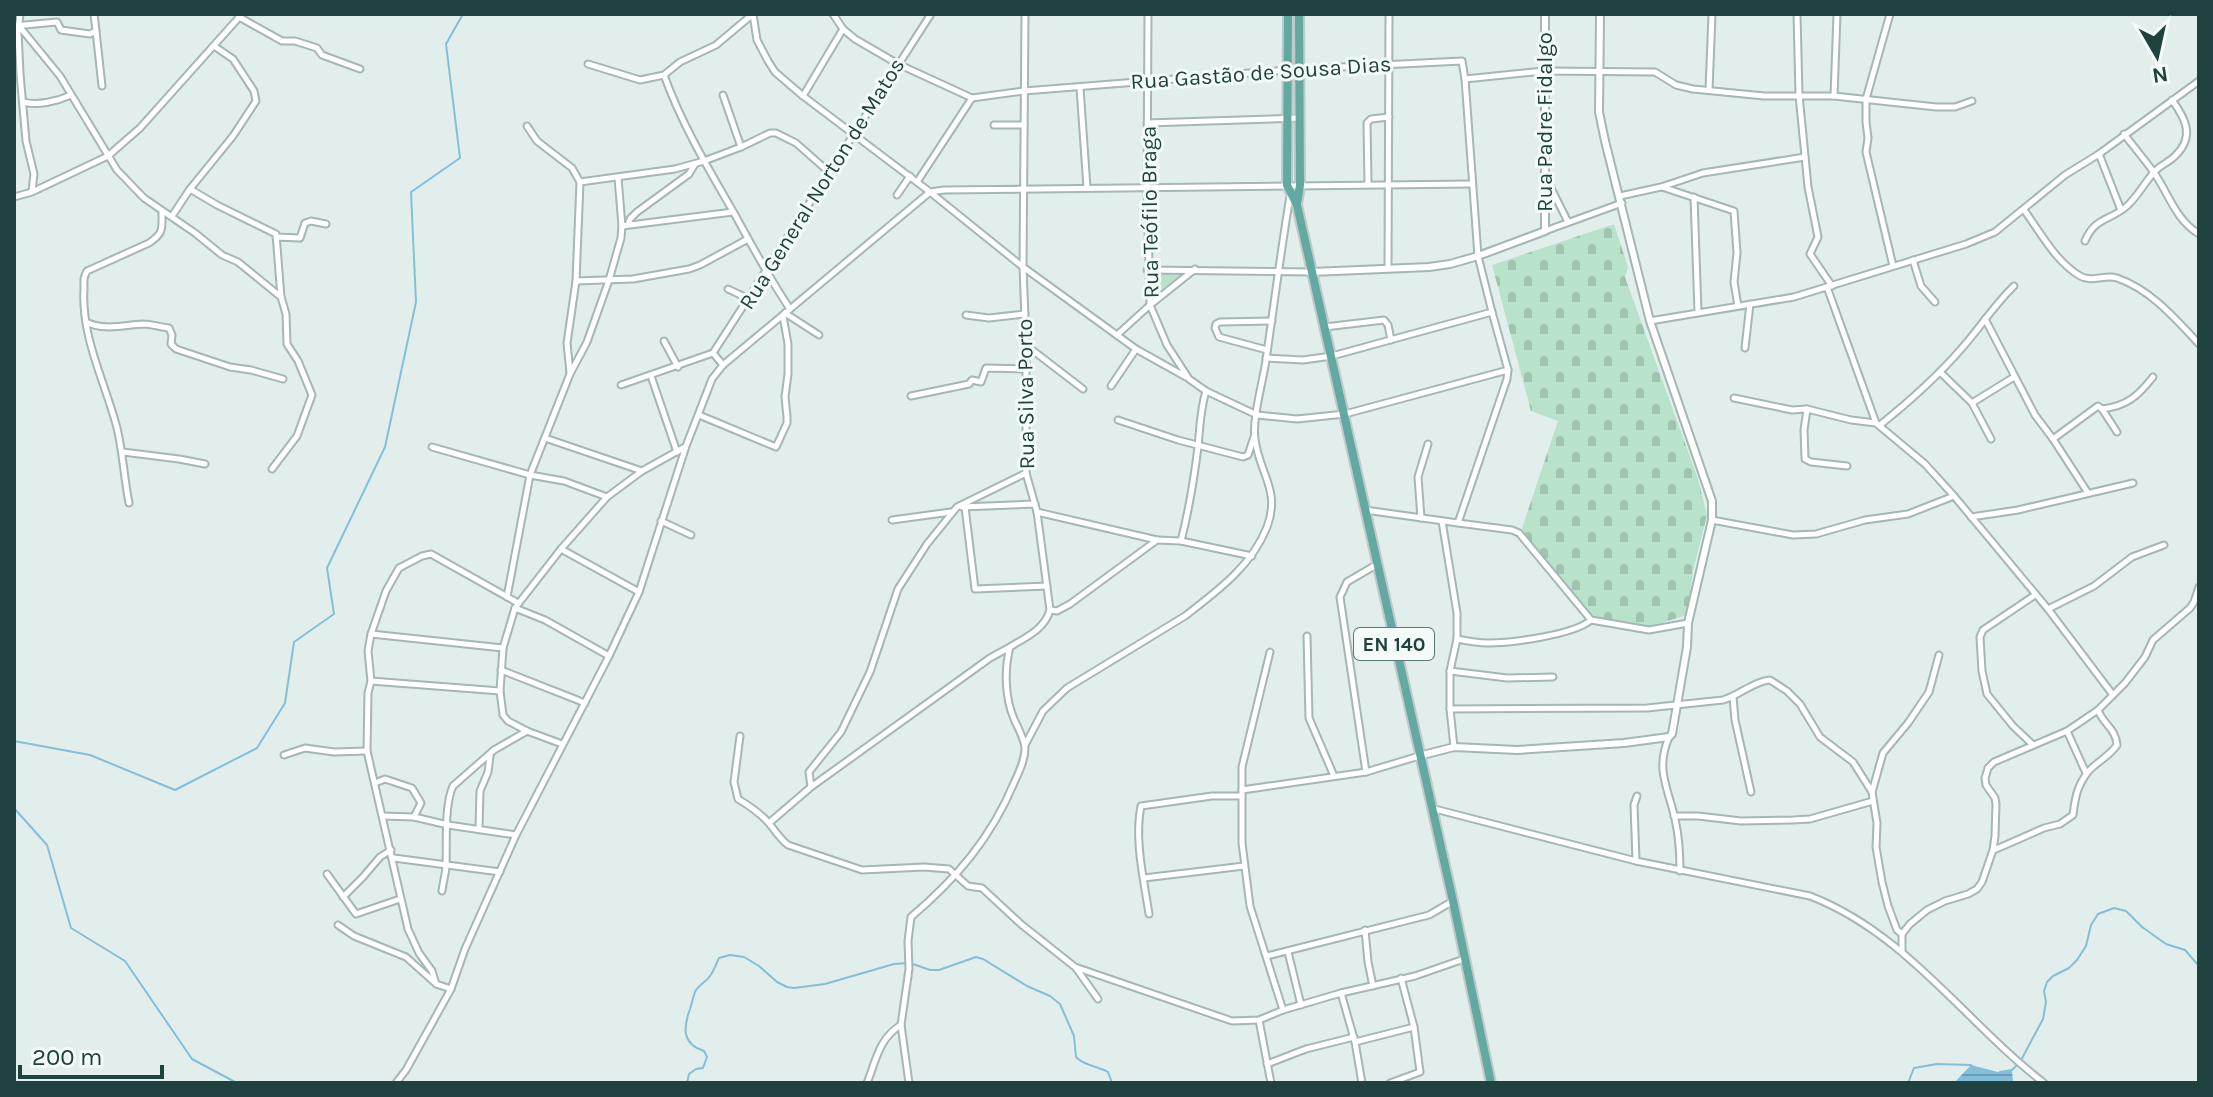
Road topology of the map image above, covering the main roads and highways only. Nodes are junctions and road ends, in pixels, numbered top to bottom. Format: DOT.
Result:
graph roads {
  1 [pos="1288,14"];
  2 [pos="1299,14"];
  3 [pos="1289,27"];
  4 [pos="1299,27"];
  5 [pos="1289,40"];
  6 [pos="1299,41"];
  7 [pos="1297,205"];
  8 [pos="1491,1083"];
  1 -- 3 [label="main road"];
  2 -- 4 [label="main road, EN 140"];
  3 -- 4 [label="main road"];
  3 -- 5 [label="main road"];
  4 -- 6 [label="main road, EN 140"];
  5 -- 6 [label="main road"];
  5 -- 7 [label="main road, EN 140"];
  6 -- 7 [label="main road, EN 140"];
  7 -- 8 [label="main road, EN 140"];
}
